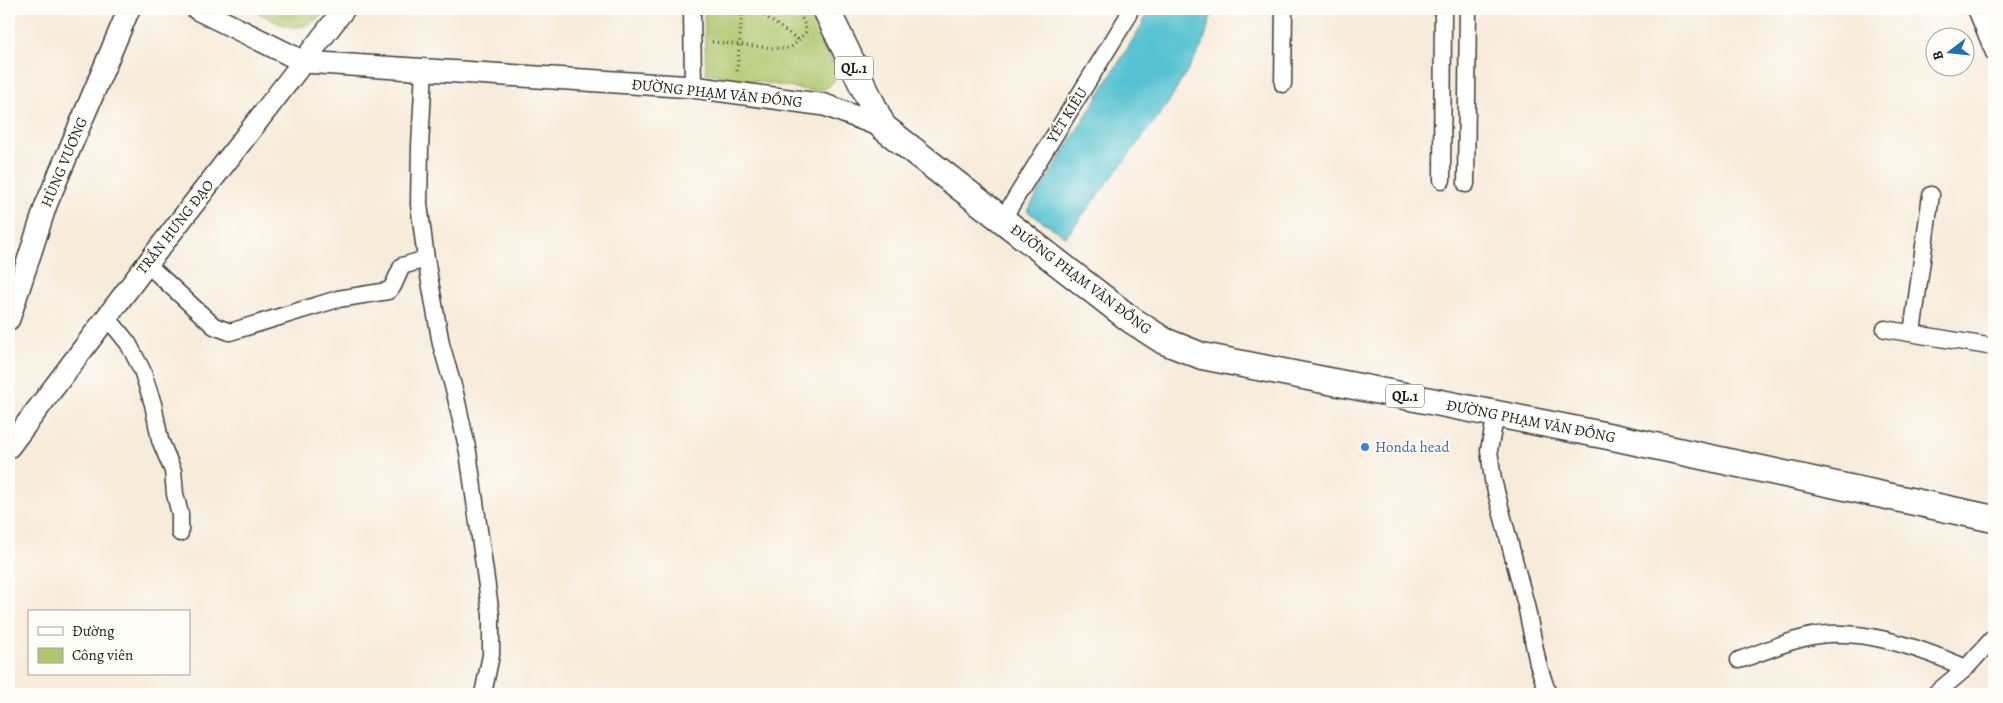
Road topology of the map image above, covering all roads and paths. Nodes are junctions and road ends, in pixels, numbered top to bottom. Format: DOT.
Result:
graph roads {
  1 [pos="129,9"];
  2 [pos="197,9"];
  3 [pos="344,9"];
  4 [pos="692,9"];
  5 [pos="733,9"];
  6 [pos="756,9"];
  7 [pos="798,9"];
  8 [pos="826,9"];
  9 [pos="1130,9"];
  10 [pos="1284,9"];
  11 [pos="1443,9"];
  12 [pos="1468,9"];
  13 [pos="1976,9"];
  14 [pos="742,14"];
  15 [pos="800,41"];
  16 [pos="712,42"];
  17 [pos="739,45"];
  18 [pos="1994,54"];
  19 [pos="304,62"];
  20 [pos="424,69"];
  21 [pos="737,71"];
  22 [pos="1283,84"];
  23 [pos="693,87"];
  24 [pos="882,127"];
  25 [pos="1442,180"];
  26 [pos="1466,184"];
  27 [pos="1932,195"];
  28 [pos="1002,220"];
  29 [pos="426,259"];
  30 [pos="147,264"];
  31 [pos="107,317"];
  32 [pos="9,319"];
  33 [pos="1885,329"];
  34 [pos="1912,333"];
  35 [pos="1994,348"];
  36 [pos="1496,414"];
  37 [pos="9,447"];
  38 [pos="1994,519"];
  39 [pos="180,533"];
  40 [pos="1994,637"];
  41 [pos="1739,660"];
  42 [pos="1966,668"];
  43 [pos="483,694"];
  44 [pos="1548,694"];
  45 [pos="1935,694"];
  1 -- 32 [label="street, HÙNG VƯƠNG"];
  2 -- 19 [label="street, ĐƯỜNG PHẠM VĂN ĐỒNG"];
  3 -- 19 [label="street, TRẦN HƯNG ĐẠO"];
  4 -- 23 [label="street"];
  5 -- 14 [label="path"];
  6 -- 14 [label="path"];
  6 -- 15 [label="path"];
  7 -- 15 [label="path"];
  8 -- 24 [label="main road, QL.1"];
  9 -- 28 [label="street, YẾT KIÊU"];
  10 -- 22 [label="street"];
  11 -- 25 [label="street"];
  12 -- 26 [label="street"];
  13 -- 18 [label="street"];
  14 -- 17 [label="path"];
  15 -- 17 [label="path"];
  16 -- 17 [label="path"];
  17 -- 21 [label="path"];
  19 -- 20 [label="street, ĐƯỜNG PHẠM VĂN ĐỒNG"];
  19 -- 30 [label="street, TRẦN HƯNG ĐẠO"];
  20 -- 23 [label="street, ĐƯỜNG PHẠM VĂN ĐỒNG"];
  20 -- 29 [label="street"];
  23 -- 24 [label="street, ĐƯỜNG PHẠM VĂN ĐỒNG"];
  24 -- 28 [label="main road, ĐƯỜNG PHẠM VĂN ĐỒNG / QL.1"];
  27 -- 34 [label="street"];
  28 -- 36 [label="main road, ĐƯỜNG PHẠM VĂN ĐỒNG / QL.1"];
  29 -- 30 [label="street"];
  29 -- 43 [label="street"];
  30 -- 31 [label="street, TRẦN HƯNG ĐẠO"];
  31 -- 37 [label="street, TRẦN HƯNG ĐẠO"];
  31 -- 39 [label="street"];
  33 -- 34 [label="street"];
  34 -- 35 [label="street"];
  36 -- 38 [label="main road, ĐƯỜNG PHẠM VĂN ĐỒNG / QL.1"];
  36 -- 44 [label="street"];
  40 -- 42 [label="street"];
  41 -- 42 [label="street"];
  42 -- 45 [label="street"];
}
